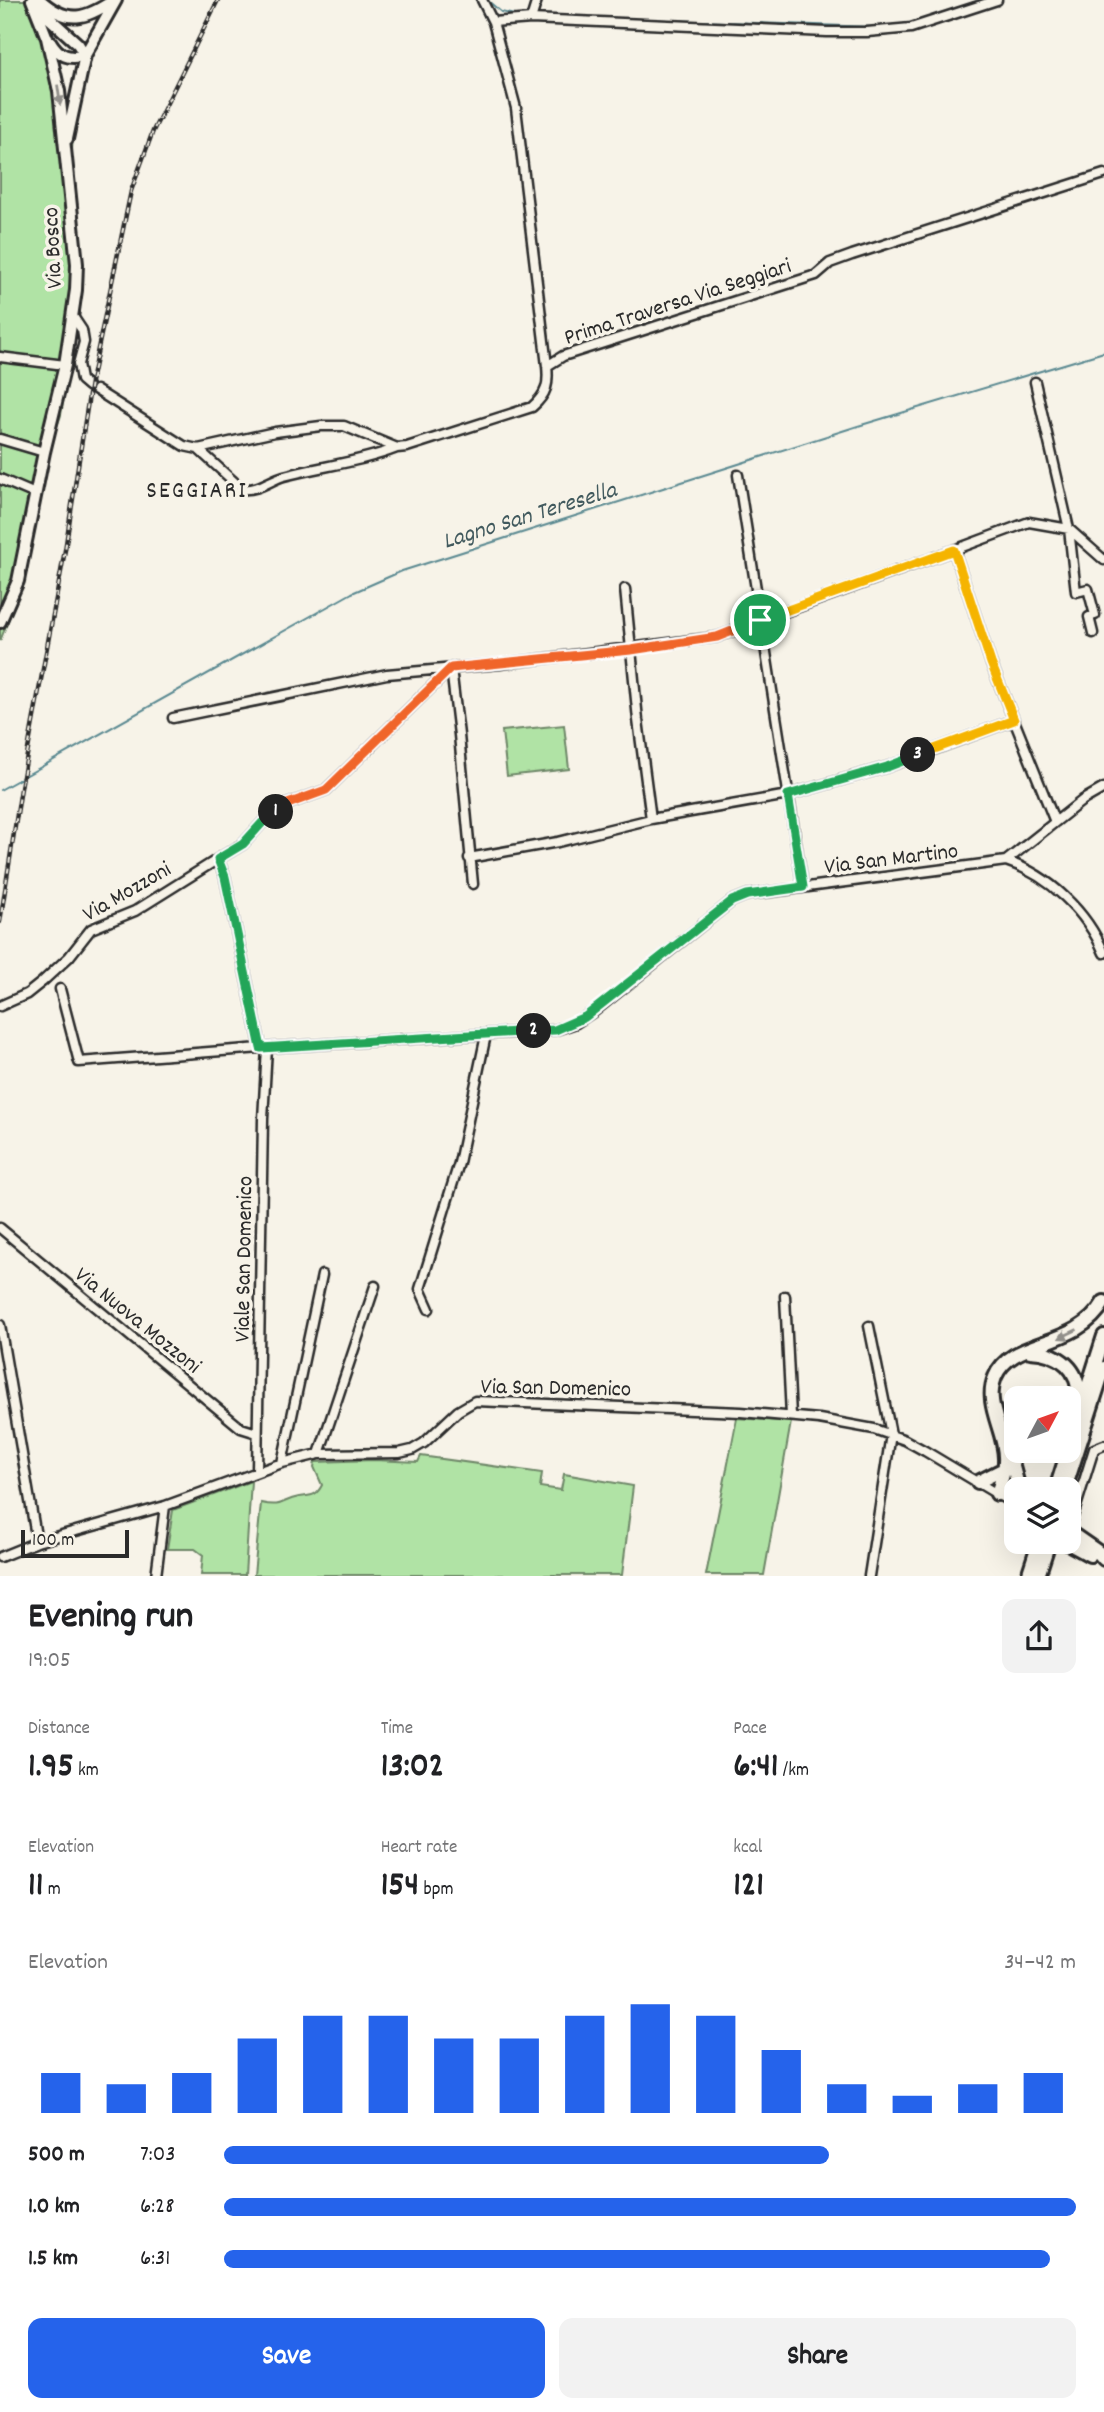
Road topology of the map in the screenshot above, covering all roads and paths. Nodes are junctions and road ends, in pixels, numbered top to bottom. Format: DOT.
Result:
graph roads {
  1 [pos="115,0"];
  2 [pos="482,0"];
  3 [pos="537,0"];
  4 [pos="997,0"];
  5 [pos="36,2"];
  6 [pos="531,19"];
  7 [pos="493,22"];
  8 [pos="47,38"];
  9 [pos="85,55"];
  10 [pos="65,152"];
  11 [pos="1104,174"];
  12 [pos="72,315"];
  13 [pos="68,342"];
  14 [pos="80,352"];
  15 [pos="0,357"];
  16 [pos="65,365"];
  17 [pos="547,366"];
  18 [pos="1035,382"];
  19 [pos="0,439"];
  20 [pos="397,448"];
  21 [pos="198,449"];
  22 [pos="44,452"];
  23 [pos="738,475"];
  24 [pos="0,479"];
  25 [pos="35,494"];
  26 [pos="1069,529"];
  27 [pos="954,550"];
  28 [pos="1104,560"];
  29 [pos="625,589"];
  30 [pos="760,620"];
  31 [pos="0,622"];
  32 [pos="1093,633"];
  33 [pos="631,650"];
  34 [pos="451,668"];
  35 [pos="173,718"];
  36 [pos="1014,720"];
  37 [pos="1104,788"];
  38 [pos="788,795"];
  39 [pos="651,819"];
  40 [pos="1055,822"];
  41 [pos="469,858"];
  42 [pos="218,859"];
  43 [pos="1006,861"];
  44 [pos="473,884"];
  45 [pos="803,887"];
  46 [pos="1104,953"];
  47 [pos="60,989"];
  48 [pos="0,1006"];
  49 [pos="486,1035"];
  50 [pos="264,1048"];
  51 [pos="0,1228"];
  52 [pos="322,1275"];
  53 [pos="375,1286"];
  54 [pos="785,1296"];
  55 [pos="1104,1302"];
  56 [pos="429,1308"];
  57 [pos="0,1325"];
  58 [pos="869,1326"];
  59 [pos="1104,1336"];
  60 [pos="1023,1351"];
  61 [pos="1104,1368"];
  62 [pos="1077,1386"];
  63 [pos="1082,1405"];
  64 [pos="791,1416"];
  65 [pos="257,1433"];
  66 [pos="891,1434"];
  67 [pos="1104,1445"];
  68 [pos="318,1454"];
  69 [pos="282,1463"];
  70 [pos="1008,1470"];
  71 [pos="257,1471"];
  72 [pos="1012,1477"];
  73 [pos="1069,1477"];
  74 [pos="978,1482"];
  75 [pos="1081,1492"];
  76 [pos="999,1495"];
  77 [pos="1004,1498"];
  78 [pos="164,1506"];
  79 [pos="1081,1541"];
  80 [pos="37,1542"];
  81 [pos="1081,1548"];
  82 [pos="1035,1554"];
  83 [pos="1045,1554"];
  84 [pos="1047,1554"];
  85 [pos="0,1557"];
  86 [pos="1104,1561"];
  87 [pos="156,1576"];
  88 [pos="869,1576"];
  89 [pos="1028,1576"];
  90 [pos="1038,1576"];
  91 [pos="1044,1576"];
  1 -- 5 [label="main road"];
  1 -- 9 [label="main road, Via Bosco"];
  2 -- 7 [label="street"];
  3 -- 6 [label="street"];
  4 -- 6 [label="street"];
  5 -- 8 [label="main road, Via Bosco"];
  5 -- 9 [label="main road"];
  6 -- 7 [label="street"];
  7 -- 17 [label="street"];
  8 -- 9 [label="main road"];
  8 -- 10 [label="main road, Via Bosco, one-way"];
  9 -- 10 [label="main road, Via Bosco"];
  10 -- 12 [label="main road, Via Bosco"];
  11 -- 17 [label="street, Prima Traversa Via Seggiari"];
  12 -- 13 [label="main road, Via Bosco"];
  12 -- 14 [label="street"];
  13 -- 14 [label="street"];
  13 -- 16 [label="main road, Via Bosco"];
  14 -- 21 [label="street"];
  15 -- 16 [label="street"];
  16 -- 22 [label="main road, Via Bosco"];
  17 -- 20 [label="street, Prima Traversa Via Seggiari"];
  18 -- 26 [label="street"];
  19 -- 22 [label="street"];
  20 -- 21 [label="street"];
  20 -- 21 [label="street, Prima Traversa Via Seggiari"];
  22 -- 25 [label="main road, Via Bosco"];
  23 -- 30 [label="street"];
  24 -- 25 [label="street"];
  25 -- 31 [label="main road, Via Bosco"];
  26 -- 27 [label="street"];
  26 -- 28 [label="street"];
  26 -- 32 [label="street"];
  27 -- 30 [label="street"];
  27 -- 36 [label="street"];
  29 -- 33 [label="street"];
  30 -- 33 [label="street"];
  30 -- 38 [label="street"];
  33 -- 34 [label="street"];
  33 -- 39 [label="street"];
  34 -- 35 [label="street"];
  34 -- 41 [label="street"];
  34 -- 42 [label="street, Via Mozzoni"];
  36 -- 38 [label="street"];
  36 -- 40 [label="street"];
  37 -- 40 [label="street"];
  38 -- 39 [label="street"];
  38 -- 45 [label="street"];
  39 -- 41 [label="street"];
  40 -- 43 [label="street"];
  41 -- 44 [label="street"];
  42 -- 48 [label="street, Via Mozzoni"];
  42 -- 50 [label="street"];
  43 -- 45 [label="street, Via San Martino"];
  43 -- 46 [label="street"];
  45 -- 49 [label="street, Via San Martino"];
  47 -- 50 [label="street, Via San Martino"];
  49 -- 50 [label="street, Via San Martino"];
  49 -- 56 [label="street"];
  50 -- 65 [label="street, Viale San Domenico"];
  51 -- 65 [label="street, Via Nuova Mozzoni"];
  52 -- 69 [label="street"];
  53 -- 68 [label="street"];
  54 -- 64 [label="street"];
  55 -- 60 [label="highway, one-way"];
  57 -- 80 [label="street"];
  58 -- 66 [label="street"];
  59 -- 63 [label="highway"];
  60 -- 62 [label="highway"];
  60 -- 70 [label="highway"];
  61 -- 73 [label="highway"];
  64 -- 66 [label="street, Via San Domenico"];
  64 -- 68 [label="street, Via San Domenico"];
  65 -- 71 [label="street, Viale San Domenico"];
  66 -- 74 [label="street, Via San Domenico"];
  66 -- 88 [label="street"];
  67 -- 75 [label="street"];
  68 -- 69 [label="street, Via San Domenico"];
  69 -- 71 [label="street, Via San Domenico"];
  70 -- 72 [label="highway"];
  70 -- 74 [label="highway"];
  70 -- 76 [label="highway"];
  71 -- 78 [label="street, Via San Domenico"];
  74 -- 76 [label="street, Via San Domenico"];
  76 -- 77 [label="street, Via San Domenico"];
  78 -- 80 [label="street, Via San Domenico"];
  78 -- 87 [label="street"];
  79 -- 86 [label="highway"];
  80 -- 85 [label="street, Via San Domenico"];
  81 -- 86 [label="highway"];
  82 -- 89 [label="highway"];
  83 -- 90 [label="highway"];
  84 -- 91 [label="highway"];
}
